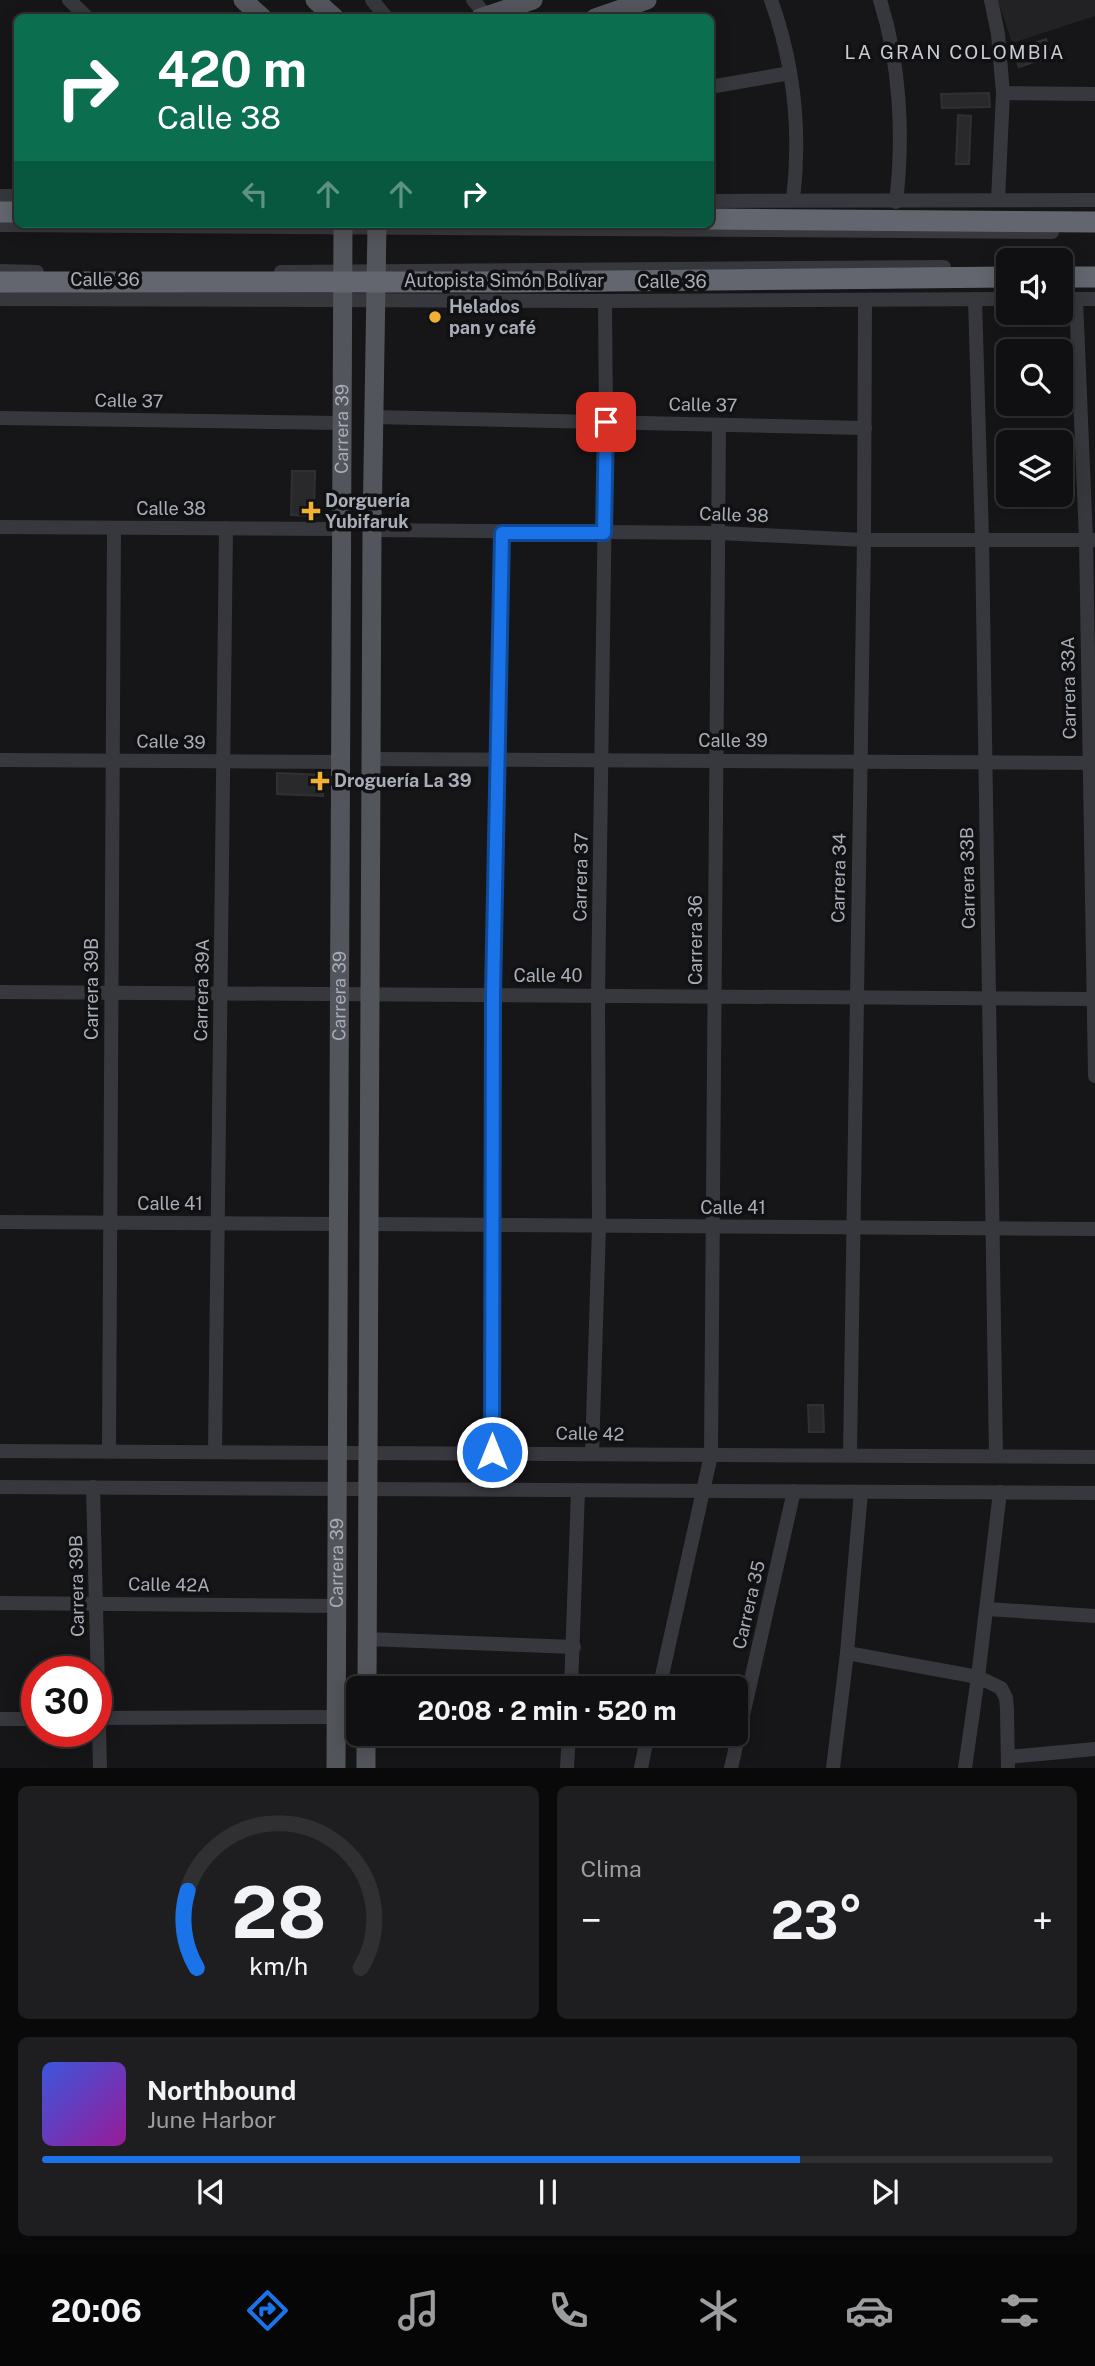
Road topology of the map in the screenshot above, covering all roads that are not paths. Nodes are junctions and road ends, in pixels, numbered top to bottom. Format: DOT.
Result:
graph roads {
  1 [pos="69,0"];
  2 [pos="243,0"];
  3 [pos="315,0"];
  4 [pos="372,0"];
  5 [pos="533,0"];
  6 [pos="647,0"];
  7 [pos="771,0"];
  8 [pos="880,0"];
  9 [pos="992,0"];
  10 [pos="608,11"];
  11 [pos="84,14"];
  12 [pos="259,14"];
  13 [pos="331,14"];
  14 [pos="384,14"];
  15 [pos="489,14"];
  16 [pos="790,73"];
  17 [pos="714,86"];
  18 [pos="1003,93"];
  19 [pos="1095,94"];
  20 [pos="998,200"];
  21 [pos="1095,200"];
  22 [pos="14,201"];
  23 [pos="714,201"];
  24 [pos="793,201"];
  25 [pos="896,202"];
  26 [pos="0,212"];
  27 [pos="714,219"];
  28 [pos="1095,222"];
  29 [pos="343,228"];
  30 [pos="377,228"];
  31 [pos="616,228"];
  32 [pos="1095,232"];
  33 [pos="996,267"];
  34 [pos="1073,267"];
  35 [pos="1095,267"];
  36 [pos="0,271"];
  37 [pos="996,277"];
  38 [pos="1073,277"];
  39 [pos="1095,277"];
  40 [pos="0,282"];
  41 [pos="342,284"];
  42 [pos="375,284"];
  43 [pos="227,291"];
  44 [pos="507,291"];
  45 [pos="0,299"];
  46 [pos="975,299"];
  47 [pos="996,299"];
  48 [pos="1076,299"];
  49 [pos="1095,299"];
  50 [pos="606,301"];
  51 [pos="865,301"];
  52 [pos="373,417"];
  53 [pos="0,418"];
  54 [pos="606,422"];
  55 [pos="341,423"];
  56 [pos="719,425"];
  57 [pos="865,428"];
  58 [pos="0,527"];
  59 [pos="114,528"];
  60 [pos="226,528"];
  61 [pos="341,529"];
  62 [pos="372,530"];
  63 [pos="502,533"];
  64 [pos="604,533"];
  65 [pos="720,533"];
  66 [pos="982,538"];
  67 [pos="864,540"];
  68 [pos="1091,540"];
  69 [pos="371,759"];
  70 [pos="0,760"];
  71 [pos="113,760"];
  72 [pos="497,760"];
  73 [pos="601,760"];
  74 [pos="223,761"];
  75 [pos="716,761"];
  76 [pos="860,761"];
  77 [pos="341,762"];
  78 [pos="986,762"];
  79 [pos="1092,763"];
  80 [pos="0,992"];
  81 [pos="111,992"];
  82 [pos="221,993"];
  83 [pos="339,994"];
  84 [pos="370,994"];
  85 [pos="493,995"];
  86 [pos="598,996"];
  87 [pos="714,996"];
  88 [pos="856,997"];
  89 [pos="989,998"];
  90 [pos="1094,999"];
  91 [pos="1095,1076"];
  92 [pos="0,1222"];
  93 [pos="111,1223"];
  94 [pos="219,1223"];
  95 [pos="339,1224"];
  96 [pos="370,1224"];
  97 [pos="492,1225"];
  98 [pos="599,1226"];
  99 [pos="714,1227"];
  100 [pos="854,1228"];
  101 [pos="993,1228"];
  102 [pos="1095,1229"];
  103 [pos="0,1451"];
  104 [pos="108,1451"];
  105 [pos="215,1452"];
  106 [pos="338,1452"];
  107 [pos="368,1452"];
  108 [pos="492,1452"];
  109 [pos="592,1454"];
  110 [pos="711,1455"];
  111 [pos="850,1455"];
  112 [pos="996,1457"];
  113 [pos="1095,1457"];
  114 [pos="0,1486"];
  115 [pos="93,1487"];
  116 [pos="337,1489"];
  117 [pos="367,1489"];
  118 [pos="578,1490"];
  119 [pos="703,1491"];
  120 [pos="794,1491"];
  121 [pos="860,1492"];
  122 [pos="1000,1492"];
  123 [pos="1095,1493"];
  124 [pos="0,1603"];
  125 [pos="96,1603"];
  126 [pos="337,1606"];
  127 [pos="987,1609"];
  128 [pos="1095,1616"];
  129 [pos="367,1639"];
  130 [pos="574,1647"];
  131 [pos="847,1653"];
  132 [pos="97,1656"];
  133 [pos="367,1676"];
  134 [pos="572,1676"];
  135 [pos="662,1676"];
  136 [pos="978,1678"];
  137 [pos="337,1717"];
  138 [pos="112,1718"];
  139 [pos="0,1719"];
  140 [pos="21,1719"];
  141 [pos="366,1746"];
  142 [pos="568,1746"];
  143 [pos="646,1746"];
  144 [pos="99,1747"];
  145 [pos="1095,1749"];
  146 [pos="1008,1762"];
  147 [pos="100,1768"];
  148 [pos="336,1768"];
  149 [pos="366,1768"];
  150 [pos="567,1768"];
  151 [pos="641,1768"];
  152 [pos="731,1768"];
  153 [pos="833,1768"];
  154 [pos="965,1768"];
  1 -- 11 [label="street"];
  2 -- 12 [label="main road"];
  3 -- 13 [label="main road"];
  4 -- 14 [label="street"];
  5 -- 15 [label="main road"];
  6 -- 10 [label="main road"];
  7 -- 16 [label="street"];
  8 -- 25 [label="street"];
  9 -- 18 [label="street"];
  16 -- 17 [label="street"];
  16 -- 24 [label="street"];
  18 -- 19 [label="street"];
  18 -- 20 [label="street"];
  20 -- 21 [label="street"];
  20 -- 25 [label="street"];
  22 -- 26 [label="highway"];
  23 -- 24 [label="street"];
  24 -- 25 [label="street"];
  27 -- 28 [label="highway"];
  29 -- 41 [label="main road, Carrera 39"];
  30 -- 42 [label="main road, Carrera 39"];
  31 -- 32 [label="street"];
  33 -- 42 [label="street"];
  34 -- 35 [label="street"];
  36 -- 41 [label="street"];
  37 -- 44 [label="highway, Autopista Simón Bolívar"];
  38 -- 39 [label="highway"];
  40 -- 43 [label="highway, Autopista Simón Bolívar"];
  41 -- 42 [label="highway, Autopista Simón Bolívar"];
  41 -- 43 [label="highway, Autopista Simón Bolívar"];
  41 -- 55 [label="main road, Carrera 39"];
  42 -- 44 [label="highway, Autopista Simón Bolívar"];
  42 -- 52 [label="main road, Carrera 39"];
  43 -- 45 [label="street, Calle 36"];
  44 -- 50 [label="street, Calle 36"];
  46 -- 47 [label="street, Calle 36"];
  46 -- 51 [label="street, Calle 36"];
  46 -- 66 [label="street, Carrera 33B"];
  48 -- 49 [label="street"];
  48 -- 68 [label="street, Carrera 33A"];
  50 -- 51 [label="street, Calle 36"];
  50 -- 54 [label="street, Carrera 37"];
  51 -- 57 [label="street, Carrera 34"];
  52 -- 54 [label="street, Calle 37"];
  52 -- 62 [label="main road, Carrera 39"];
  53 -- 55 [label="street, Calle 37"];
  54 -- 56 [label="street, Calle 37"];
  54 -- 64 [label="street, Carrera 37"];
  55 -- 61 [label="main road, Carrera 39"];
  56 -- 57 [label="street, Calle 37"];
  56 -- 65 [label="street, Carrera 36"];
  57 -- 67 [label="street, Carrera 34"];
  58 -- 59 [label="street, Calle 38"];
  59 -- 60 [label="street, Calle 38"];
  59 -- 71 [label="street, Carrera 39B"];
  60 -- 61 [label="street, Calle 38"];
  60 -- 74 [label="street, Carrera 39A"];
  61 -- 77 [label="main road, Carrera 39"];
  62 -- 63 [label="street, Calle 38"];
  62 -- 69 [label="main road, Carrera 39"];
  63 -- 64 [label="street, Calle 38"];
  63 -- 72 [label="street"];
  64 -- 65 [label="street, Calle 38"];
  64 -- 73 [label="street, Carrera 37"];
  65 -- 67 [label="street, Calle 38"];
  65 -- 75 [label="street, Carrera 36"];
  66 -- 67 [label="street, Calle 38"];
  66 -- 68 [label="street, Calle 38"];
  66 -- 78 [label="street, Carrera 33B"];
  67 -- 76 [label="street, Carrera 34"];
  68 -- 79 [label="street, Carrera 33A"];
  69 -- 72 [label="street, Calle 39"];
  69 -- 84 [label="main road, Carrera 39"];
  70 -- 71 [label="street, Calle 39"];
  71 -- 74 [label="street, Calle 39"];
  71 -- 81 [label="street, Carrera 39B"];
  72 -- 73 [label="street, Calle 39"];
  72 -- 85 [label="street"];
  73 -- 75 [label="street, Calle 39"];
  73 -- 86 [label="street, Carrera 37"];
  74 -- 77 [label="street, Calle 39"];
  74 -- 82 [label="street, Carrera 39A"];
  75 -- 76 [label="street, Calle 39"];
  75 -- 87 [label="street, Carrera 36"];
  76 -- 78 [label="street, Calle 39"];
  76 -- 88 [label="street, Carrera 34"];
  77 -- 83 [label="main road, Carrera 39"];
  78 -- 79 [label="street, Calle 39"];
  78 -- 89 [label="street, Carrera 33B"];
  79 -- 90 [label="street, Carrera 33A"];
  80 -- 81 [label="street, Calle 40"];
  81 -- 82 [label="street, Calle 40"];
  81 -- 93 [label="street, Carrera 39B"];
  82 -- 83 [label="street, Calle 40"];
  82 -- 94 [label="street, Carrera 39A"];
  83 -- 84 [label="street, Calle 40"];
  83 -- 95 [label="main road, Carrera 39"];
  84 -- 85 [label="street, Calle 40"];
  84 -- 96 [label="main road, Carrera 39"];
  85 -- 86 [label="street, Calle 40"];
  85 -- 97 [label="street"];
  86 -- 87 [label="street, Calle 40"];
  86 -- 98 [label="street, Carrera 37"];
  87 -- 88 [label="street, Calle 40"];
  87 -- 99 [label="street, Carrera 36"];
  88 -- 89 [label="street, Calle 40"];
  88 -- 100 [label="street, Carrera 34"];
  89 -- 90 [label="street, Calle 40"];
  89 -- 101 [label="street, Carrera 33B"];
  90 -- 91 [label="street, Carrera 33A"];
  92 -- 93 [label="street, Calle 41"];
  93 -- 94 [label="street, Calle 41"];
  93 -- 104 [label="street, Carrera 39B"];
  94 -- 95 [label="street, Calle 41"];
  94 -- 105 [label="street, Carrera 39A"];
  95 -- 106 [label="main road, Carrera 39"];
  96 -- 97 [label="street, Calle 41"];
  96 -- 107 [label="main road, Carrera 39"];
  97 -- 98 [label="street, Calle 41"];
  97 -- 108 [label="street"];
  98 -- 99 [label="street, Calle 41"];
  98 -- 109 [label="street, Carrera 37"];
  99 -- 100 [label="street, Calle 41"];
  99 -- 110 [label="street, Carrera 36"];
  100 -- 101 [label="street, Calle 41"];
  100 -- 111 [label="street, Carrera 34"];
  101 -- 102 [label="street, Calle 41"];
  101 -- 112 [label="street, Carrera 33B"];
  103 -- 104 [label="street, Calle 42"];
  104 -- 105 [label="street, Calle 42"];
  105 -- 106 [label="street, Calle 42"];
  106 -- 107 [label="street, Calle 42"];
  106 -- 116 [label="main road, Carrera 39"];
  107 -- 108 [label="street, Calle 42"];
  107 -- 117 [label="main road, Carrera 39"];
  108 -- 109 [label="street, Calle 42"];
  109 -- 110 [label="street, Calle 42"];
  110 -- 111 [label="street, Calle 42"];
  110 -- 119 [label="street"];
  111 -- 112 [label="street, Calle 42"];
  112 -- 113 [label="street, Calle 42"];
  114 -- 115 [label="street"];
  115 -- 116 [label="street"];
  115 -- 125 [label="street, Carrera 39B"];
  116 -- 117 [label="street"];
  116 -- 126 [label="main road, Carrera 39"];
  117 -- 118 [label="street"];
  117 -- 129 [label="main road, Carrera 39"];
  118 -- 119 [label="street"];
  118 -- 130 [label="street"];
  119 -- 120 [label="street"];
  119 -- 135 [label="street"];
  120 -- 121 [label="street"];
  120 -- 152 [label="street, Carrera 35"];
  121 -- 122 [label="street"];
  121 -- 131 [label="street"];
  122 -- 123 [label="street"];
  122 -- 127 [label="street"];
  124 -- 125 [label="street, Calle 42A"];
  125 -- 126 [label="street, Calle 42A"];
  125 -- 132 [label="street, Carrera 39B"];
  126 -- 137 [label="main road, Carrera 39"];
  127 -- 128 [label="street"];
  127 -- 136 [label="street"];
  129 -- 130 [label="street"];
  129 -- 133 [label="main road, Carrera 39"];
  130 -- 134 [label="street"];
  131 -- 136 [label="street"];
  131 -- 153 [label="street"];
  136 -- 146 [label="street"];
  136 -- 154 [label="street"];
  137 -- 138 [label="street"];
  137 -- 148 [label="main road, Carrera 39"];
  139 -- 140 [label="street"];
  141 -- 149 [label="main road"];
  142 -- 150 [label="street"];
  143 -- 151 [label="street"];
  144 -- 147 [label="street, Carrera 39B"];
  145 -- 146 [label="street"];
}
